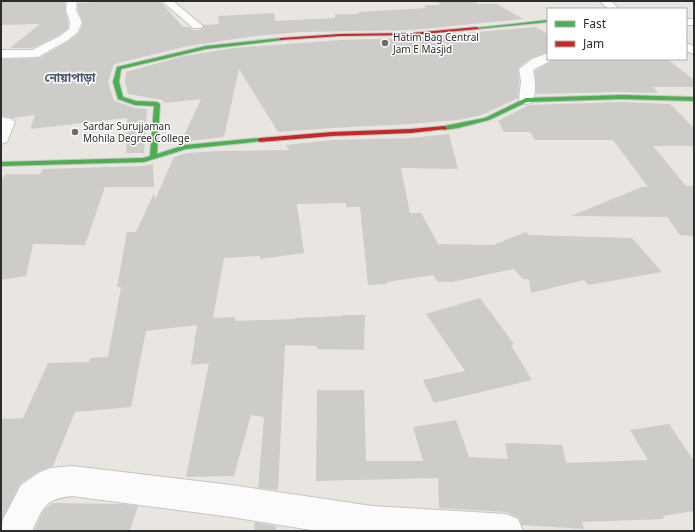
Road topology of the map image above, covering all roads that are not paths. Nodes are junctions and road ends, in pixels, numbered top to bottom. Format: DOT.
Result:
graph roads {
  1 [pos="72,1"];
  2 [pos="167,1"];
  3 [pos="605,1"];
  4 [pos="613,8"];
  5 [pos="547,21"];
  6 [pos="198,26"];
  7 [pos="1,54"];
  8 [pos="547,57"];
  9 [pos="526,100"];
  10 [pos="693,100"];
  11 [pos="1,122"];
  12 [pos="1,139"];
  13 [pos="153,157"];
  14 [pos="1,164"];
  15 [pos="15,531"];
  16 [pos="506,531"];
  1 -- 7 [label="street"];
  2 -- 6 [label="street"];
  3 -- 4 [label="street"];
  5 -- 13 [label="street"];
  8 -- 9 [label="street"];
  9 -- 10 [label="street"];
  9 -- 13 [label="street"];
  11 -- 12 [label="street"];
  13 -- 14 [label="street"];
  15 -- 16 [label="street"];
}
